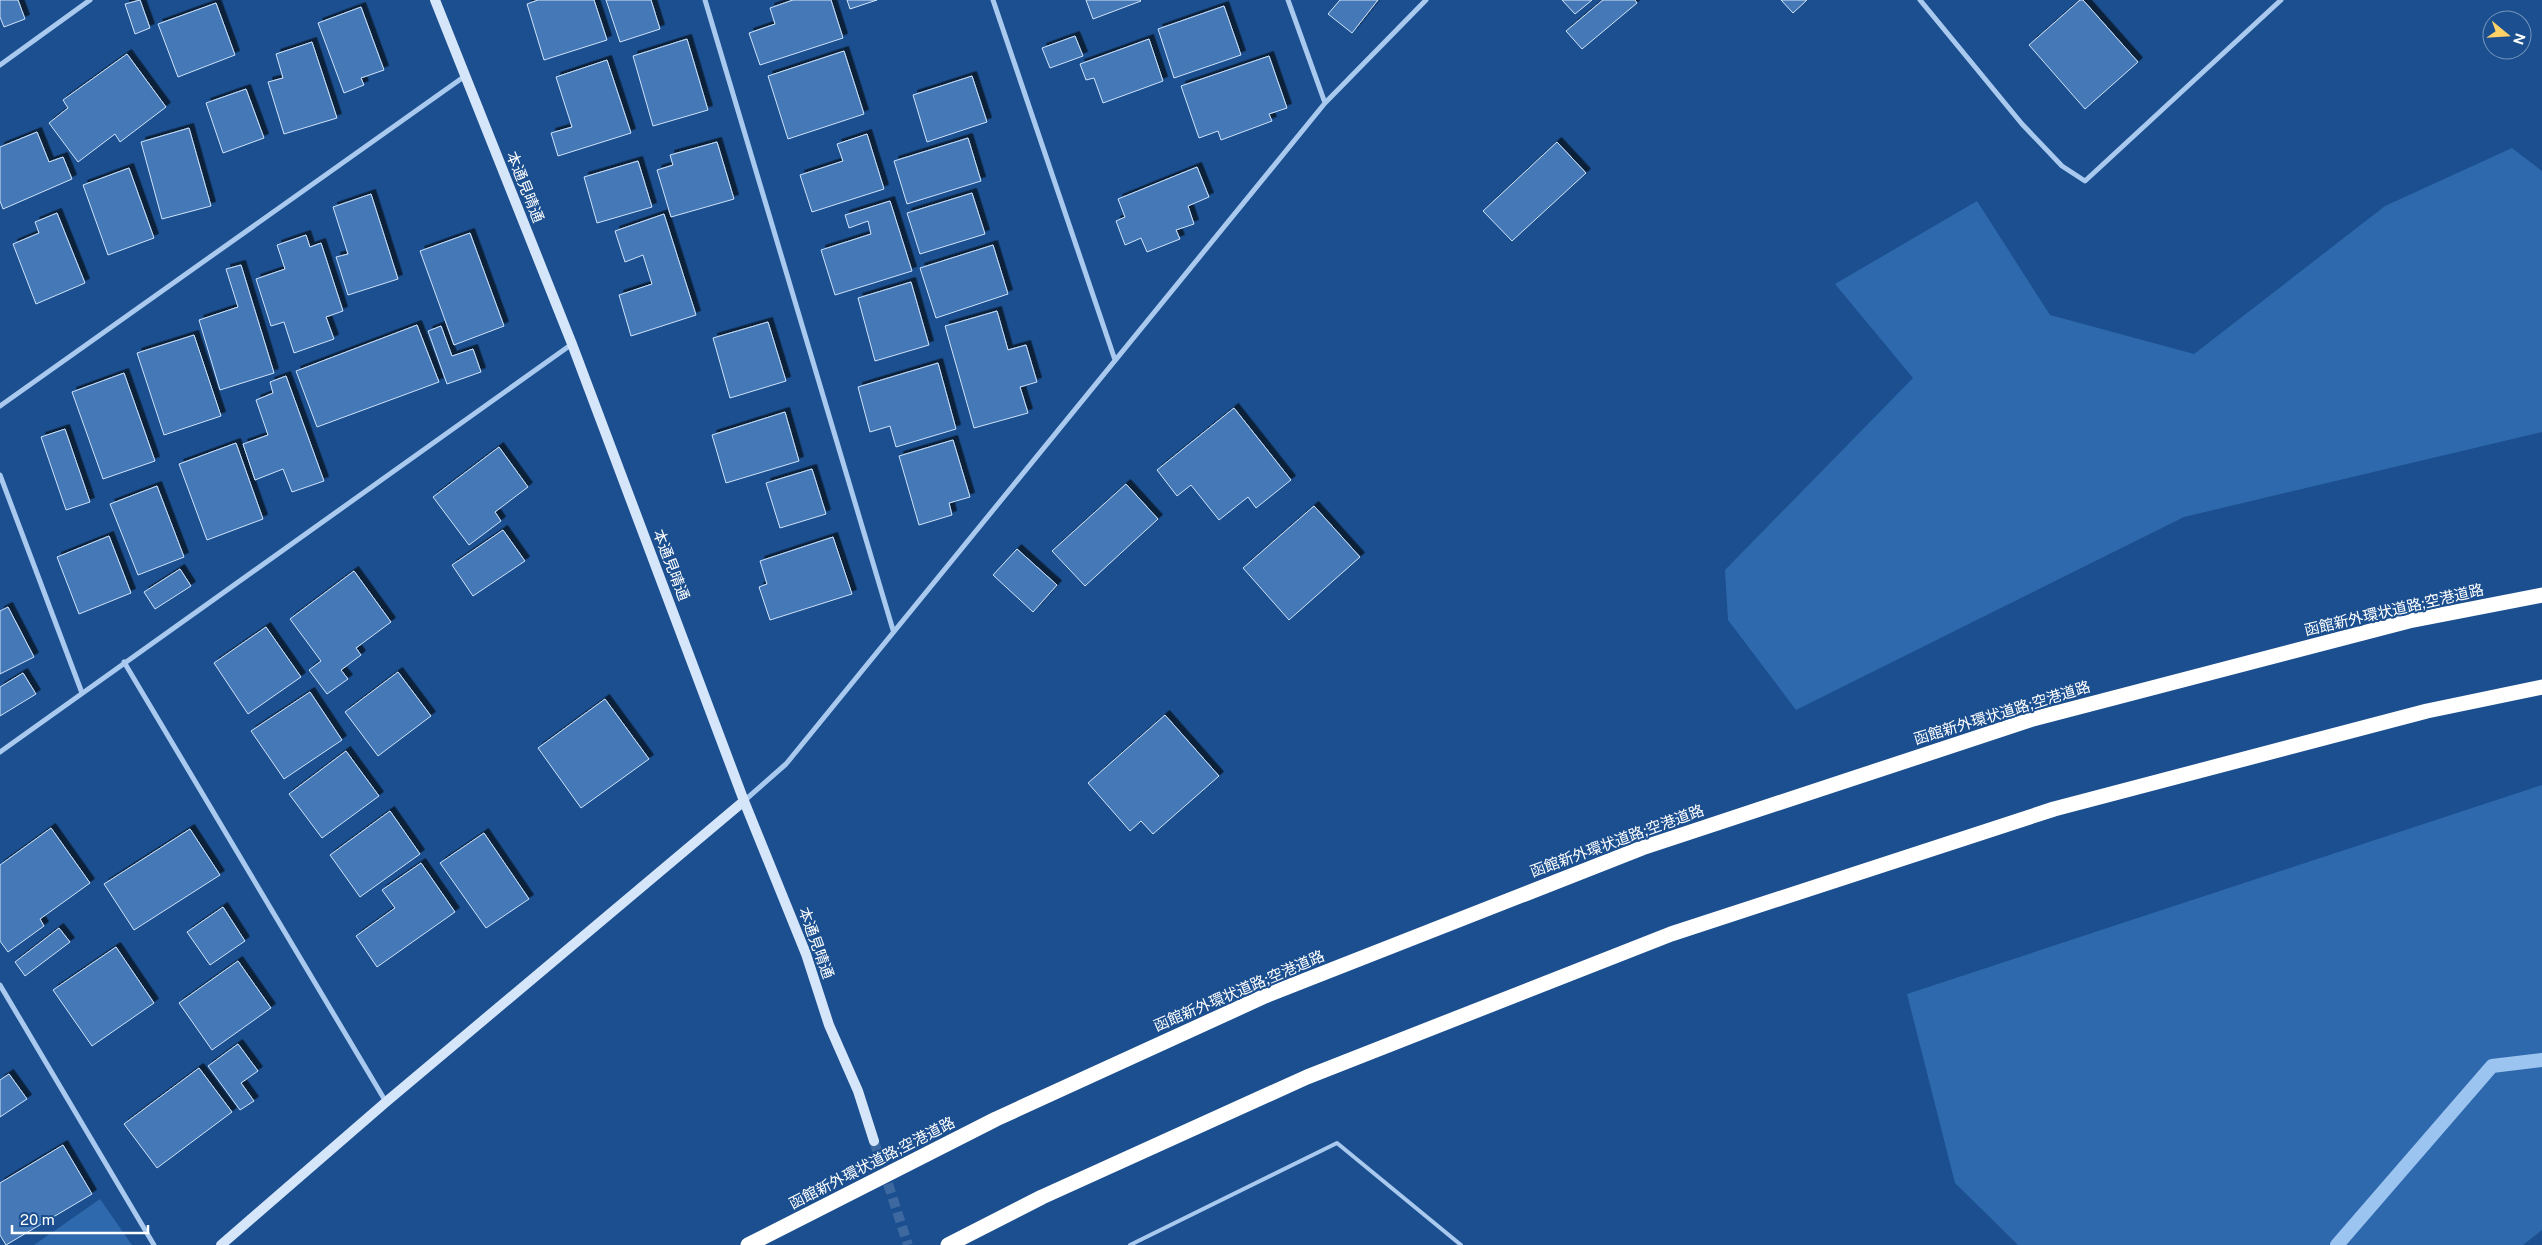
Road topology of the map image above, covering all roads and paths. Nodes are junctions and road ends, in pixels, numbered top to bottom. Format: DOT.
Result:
graph roads {
  1 [pos="90,0"];
  2 [pos="435,0"];
  3 [pos="705,0"];
  4 [pos="992,0"];
  5 [pos="1288,0"];
  6 [pos="1426,0"];
  7 [pos="1920,0"];
  8 [pos="2281,0"];
  9 [pos="0,65"];
  10 [pos="465,76"];
  11 [pos="1325,103"];
  12 [pos="572,344"];
  13 [pos="1115,360"];
  14 [pos="0,406"];
  15 [pos="0,475"];
  16 [pos="2542,595"];
  17 [pos="893,630"];
  18 [pos="124,662"];
  19 [pos="2542,687"];
  20 [pos="82,693"];
  21 [pos="0,752"];
  22 [pos="744,801"];
  23 [pos="0,985"];
  24 [pos="386,1102"];
  25 [pos="874,1141"];
  26 [pos="154,1245"];
  27 [pos="221,1245"];
  28 [pos="748,1245"];
  29 [pos="948,1245"];
  30 [pos="1130,1245"];
  31 [pos="1462,1245"];
  1 -- 9 [label="street"];
  2 -- 10 [label="street, 本通見晴通"];
  3 -- 17 [label="street"];
  4 -- 13 [label="street"];
  5 -- 11 [label="street"];
  6 -- 11 [label="street"];
  7 -- 8 [label="street"];
  10 -- 12 [label="street, 本通見晴通"];
  10 -- 14 [label="street"];
  11 -- 13 [label="street"];
  12 -- 18 [label="street"];
  12 -- 22 [label="street, 本通見晴通"];
  13 -- 17 [label="street"];
  15 -- 20 [label="street"];
  16 -- 28 [label="highway, 函館新外環状道路;空港道路"];
  17 -- 22 [label="street"];
  18 -- 20 [label="street"];
  18 -- 24 [label="street"];
  19 -- 29 [label="highway"];
  20 -- 21 [label="street"];
  22 -- 24 [label="street"];
  22 -- 25 [label="street, 本通見晴通"];
  23 -- 26 [label="street"];
  24 -- 27 [label="street"];
  30 -- 31 [label="lane"];
}
